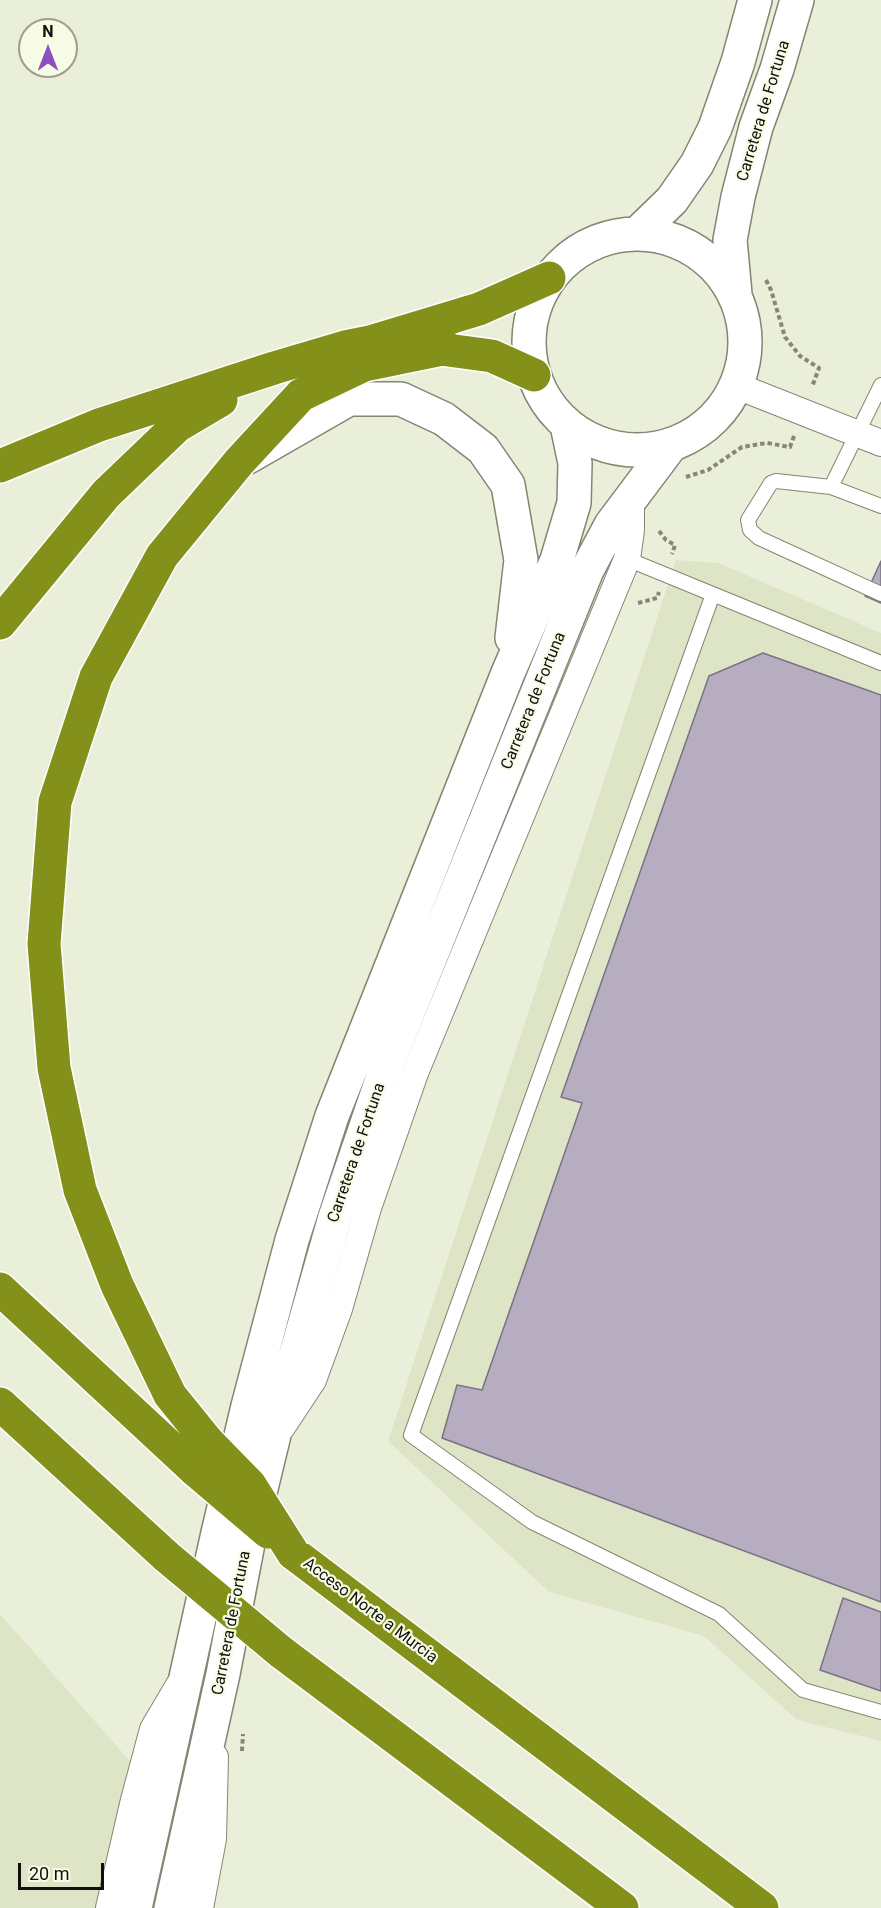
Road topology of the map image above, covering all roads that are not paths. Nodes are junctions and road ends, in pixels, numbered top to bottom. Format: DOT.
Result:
graph roads {
  1 [pos="755,0"];
  2 [pos="797,0"];
  3 [pos="637,234"];
  4 [pos="549,278"];
  5 [pos="735,294"];
  6 [pos="370,342"];
  7 [pos="447,348"];
  8 [pos="274,368"];
  9 [pos="534,375"];
  10 [pos="881,385"];
  11 [pos="737,386"];
  12 [pos="567,425"];
  13 [pos="857,434"];
  14 [pos="881,443"];
  15 [pos="671,445"];
  16 [pos="239,462"];
  17 [pos="0,466"];
  18 [pos="831,487"];
  19 [pos="631,498"];
  20 [pos="881,506"];
  21 [pos="627,559"];
  22 [pos="713,594"];
  23 [pos="881,594"];
  24 [pos="0,623"];
  25 [pos="881,663"];
  26 [pos="508,673"];
  27 [pos="0,1289"];
  28 [pos="0,1404"];
  29 [pos="273,1440"];
  30 [pos="201,1456"];
  31 [pos="189,1666"];
  32 [pos="216,1704"];
  33 [pos="881,1712"];
  34 [pos="109,1908"];
  35 [pos="135,1908"];
  36 [pos="171,1908"];
  37 [pos="200,1908"];
  38 [pos="622,1908"];
  39 [pos="762,1908"];
  1 -- 3 [label="main road"];
  2 -- 5 [label="main road, Carretera de Fortuna"];
  3 -- 4 [label="main road"];
  3 -- 5 [label="main road"];
  4 -- 6 [label="highway"];
  4 -- 9 [label="main road"];
  5 -- 11 [label="main road"];
  6 -- 7 [label="highway"];
  6 -- 8 [label="highway"];
  7 -- 9 [label="highway"];
  7 -- 16 [label="highway"];
  8 -- 17 [label="highway"];
  8 -- 24 [label="highway"];
  9 -- 12 [label="main road"];
  10 -- 13 [label="lane"];
  11 -- 13 [label="street"];
  11 -- 15 [label="main road"];
  12 -- 15 [label="main road"];
  12 -- 26 [label="main road, Carretera de Fortuna"];
  13 -- 14 [label="street"];
  13 -- 18 [label="lane"];
  15 -- 19 [label="main road, Carretera de Fortuna"];
  16 -- 26 [label="main road"];
  16 -- 30 [label="highway"];
  18 -- 20 [label="lane"];
  18 -- 23 [label="lane"];
  19 -- 21 [label="street"];
  19 -- 29 [label="main road, Carretera de Fortuna"];
  21 -- 22 [label="lane"];
  21 -- 29 [label="street"];
  22 -- 25 [label="lane"];
  22 -- 33 [label="lane"];
  26 -- 31 [label="main road, Carretera de Fortuna"];
  27 -- 30 [label="highway, Acceso Norte a Murcia"];
  28 -- 38 [label="highway, bridge"];
  29 -- 32 [label="main road, Carretera de Fortuna"];
  30 -- 39 [label="highway, Acceso Norte a Murcia, bridge"];
  31 -- 34 [label="street"];
  31 -- 35 [label="main road, Carretera de Fortuna"];
  32 -- 36 [label="main road, Carretera de Fortuna"];
  32 -- 37 [label="street"];
}
